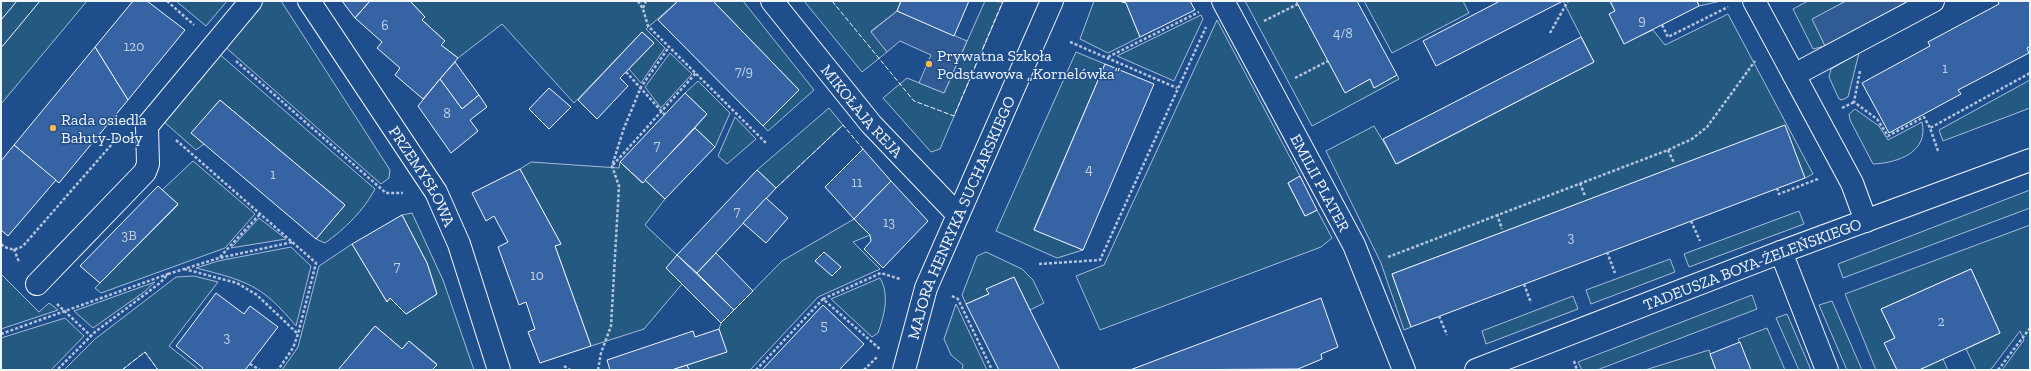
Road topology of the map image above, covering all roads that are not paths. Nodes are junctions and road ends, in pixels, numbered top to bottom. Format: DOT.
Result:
graph roads {
  1 [pos="251,1"];
  2 [pos="309,1"];
  3 [pos="772,1"];
  4 [pos="1052,1"];
  5 [pos="1754,1"];
  6 [pos="1933,1"];
  7 [pos="1213,5"];
  8 [pos="1794,75"];
  9 [pos="2030,160"];
  10 [pos="958,215"];
  11 [pos="1866,221"];
  12 [pos="1781,252"];
  13 [pos="37,284"];
  14 [pos="499,370"];
  15 [pos="904,370"];
  16 [pos="1404,370"];
  17 [pos="1476,370"];
  18 [pos="1827,370"];
  1 -- 13 [label="street"];
  2 -- 14 [label="street, PRZEMYSŁOWA"];
  3 -- 10 [label="street, MIKOŁAJA REJA"];
  4 -- 10 [label="street, MAJORA HENRYKA SUCHARSKIEGO"];
  5 -- 8 [label="street"];
  6 -- 8 [label="street"];
  7 -- 16 [label="street, EMILII PLATER"];
  8 -- 11 [label="street"];
  9 -- 11 [label="street, TADEUSZA BOYA-ŻELEŃSKIEGO"];
  10 -- 15 [label="street, MAJORA HENRYKA SUCHARSKIEGO"];
  11 -- 12 [label="street, TADEUSZA BOYA-ŻELEŃSKIEGO"];
  12 -- 17 [label="street, TADEUSZA BOYA-ŻELEŃSKIEGO"];
  12 -- 18 [label="street"];
}
